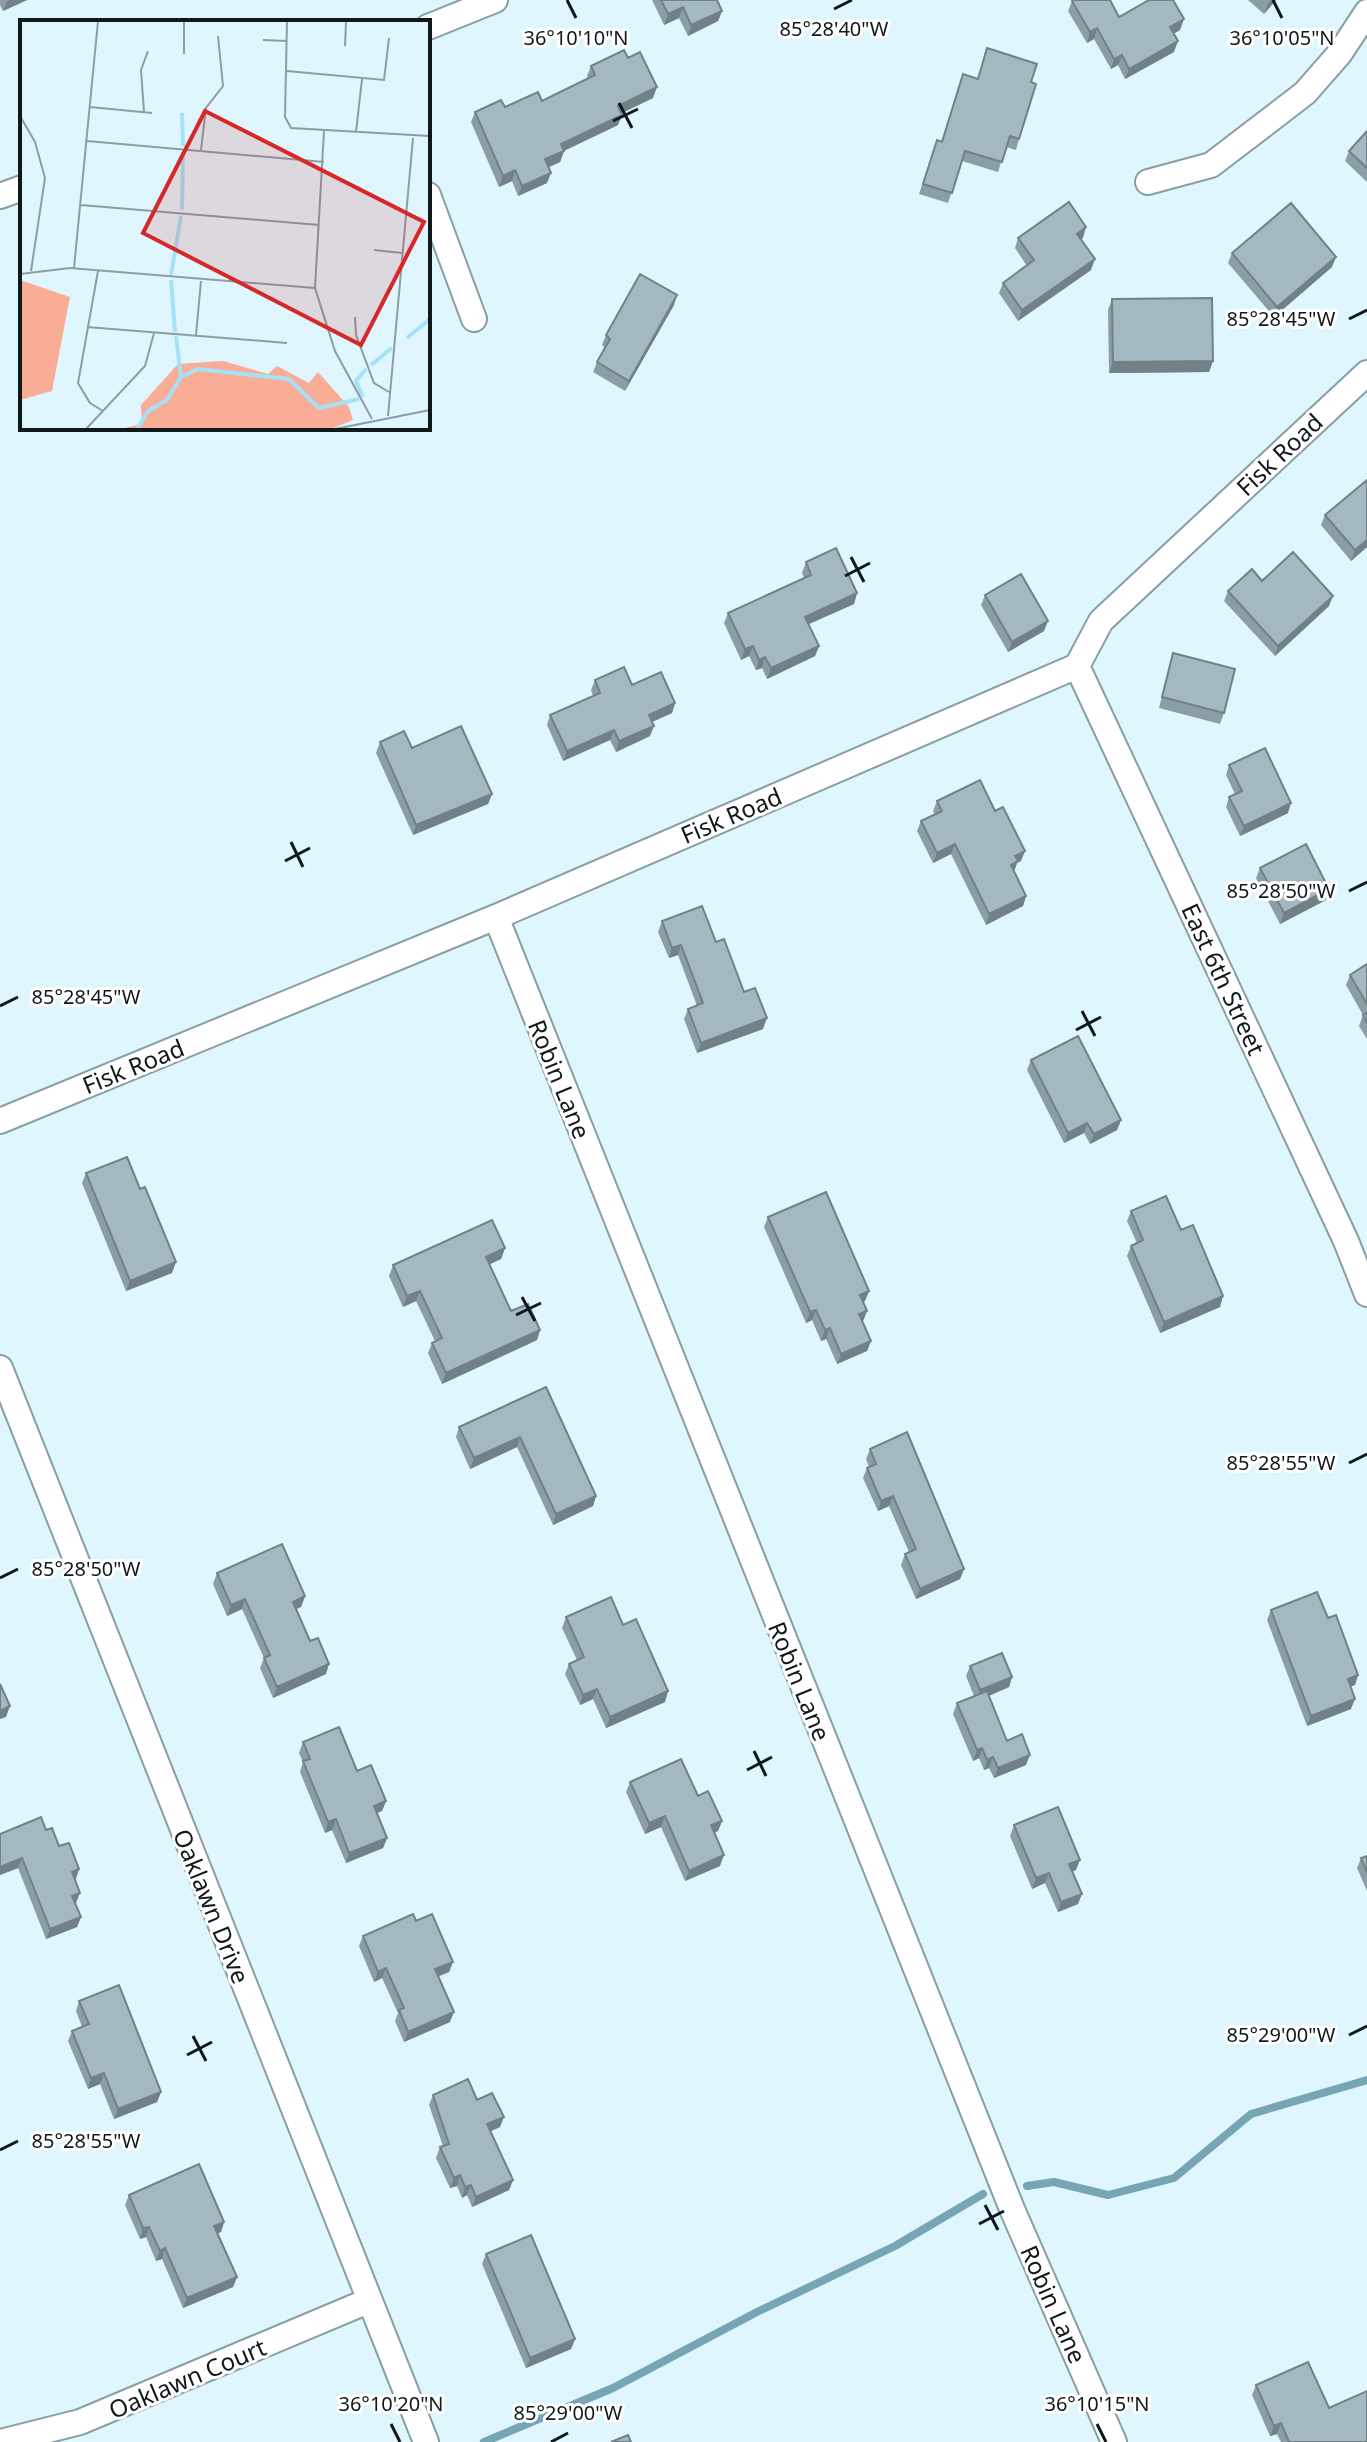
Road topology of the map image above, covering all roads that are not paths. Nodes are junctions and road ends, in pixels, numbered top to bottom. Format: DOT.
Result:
graph roads {
  1 [pos="495,0"];
  2 [pos="1367,12"];
  3 [pos="430,26"];
  4 [pos="1148,182"];
  5 [pos="20,189"];
  6 [pos="0,196"];
  7 [pos="430,200"];
  8 [pos="474,319"];
  9 [pos="1367,373"];
  10 [pos="1077,666"];
  11 [pos="496,917"];
  12 [pos="0,1121"];
  13 [pos="1367,1294"];
  14 [pos="0,1368"];
  15 [pos="368,2301"];
  16 [pos="1,2442"];
  17 [pos="426,2442"];
  18 [pos="1114,2442"];
  1 -- 3 [label="street"];
  2 -- 4 [label="street"];
  5 -- 6 [label="street"];
  7 -- 8 [label="street"];
  9 -- 10 [label="street, Fisk Road"];
  10 -- 11 [label="street, Fisk Road"];
  10 -- 13 [label="street, East 6th Street"];
  11 -- 12 [label="street, Fisk Road"];
  11 -- 18 [label="street, Robin Lane"];
  14 -- 15 [label="street, Oaklawn Drive"];
  15 -- 16 [label="street, Oaklawn Court"];
  15 -- 17 [label="street, Oaklawn Drive"];
}
